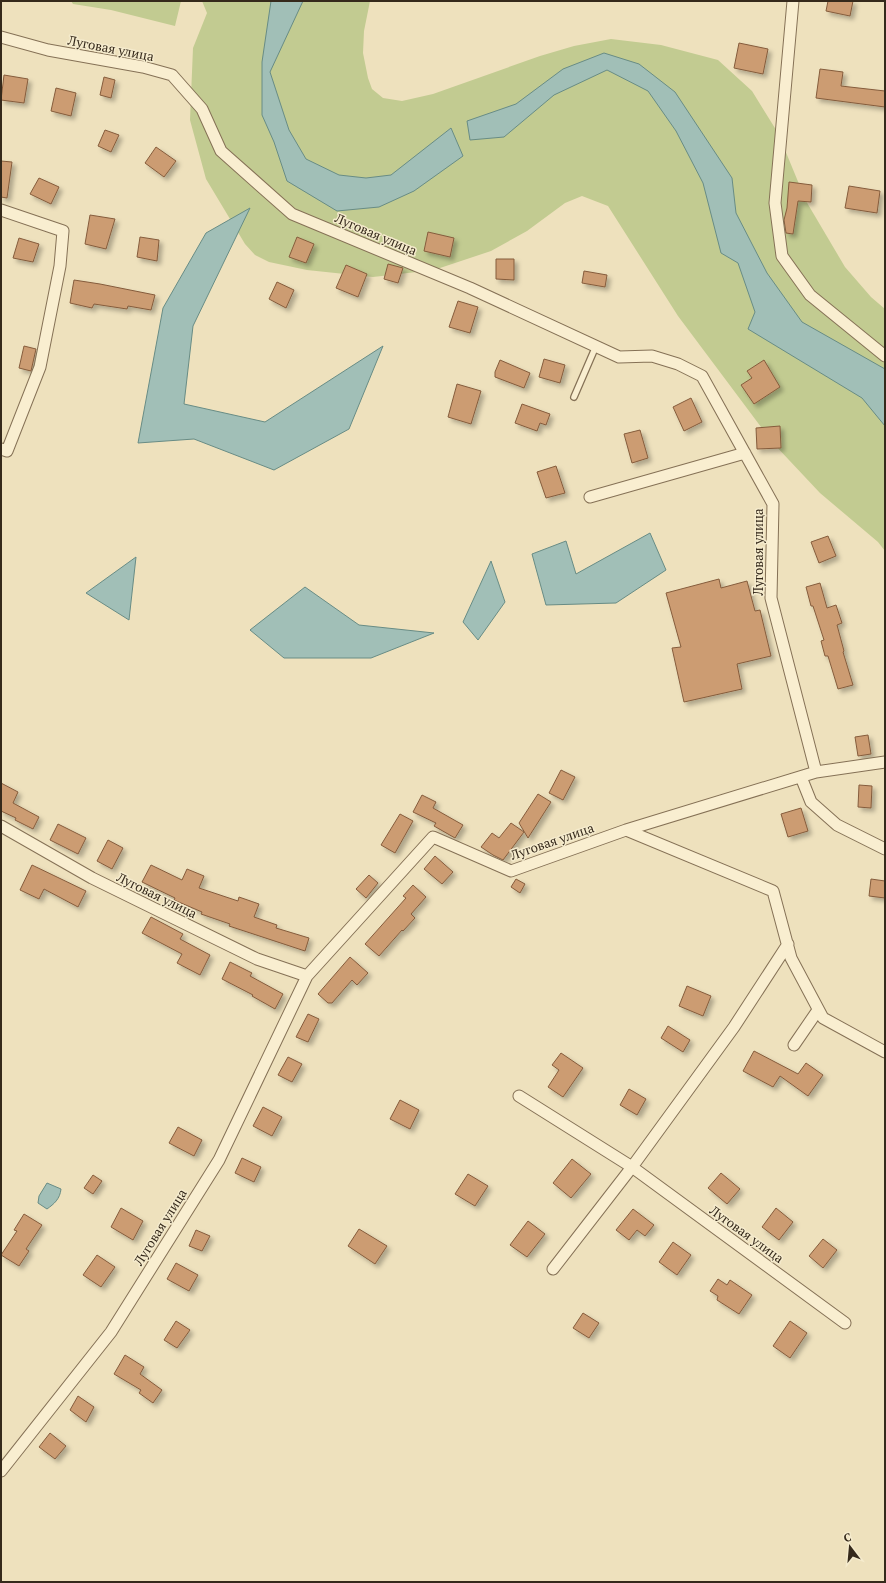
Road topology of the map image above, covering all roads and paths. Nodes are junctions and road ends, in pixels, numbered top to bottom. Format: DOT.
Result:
graph roads {
  1 [pos="793,1"];
  2 [pos="1,37"];
  3 [pos="1,210"];
  4 [pos="596,346"];
  5 [pos="885,356"];
  6 [pos="574,397"];
  7 [pos="1,449"];
  8 [pos="745,453"];
  9 [pos="590,497"];
  10 [pos="885,762"];
  11 [pos="816,772"];
  12 [pos="801,777"];
  13 [pos="1,826"];
  14 [pos="626,830"];
  15 [pos="885,849"];
  16 [pos="788,944"];
  17 [pos="307,976"];
  18 [pos="818,1010"];
  19 [pos="794,1045"];
  20 [pos="885,1052"];
  21 [pos="519,1096"];
  22 [pos="632,1167"];
  23 [pos="553,1269"];
  24 [pos="845,1322"];
  25 [pos="1,1471"];
  1 -- 5 [label="street"];
  2 -- 4 [label="street, Луговая улица"];
  3 -- 7 [label="street"];
  4 -- 6 [label="lane"];
  4 -- 8 [label="street, Луговая улица"];
  8 -- 9 [label="street"];
  8 -- 11 [label="street, Луговая улица"];
  10 -- 11 [label="street, Луговая улица"];
  11 -- 12 [label="street, Луговая улица"];
  12 -- 14 [label="street, Луговая улица"];
  12 -- 15 [label="street"];
  13 -- 17 [label="street, Луговая улица"];
  14 -- 16 [label="street"];
  14 -- 17 [label="street, Луговая улица"];
  16 -- 18 [label="street"];
  16 -- 22 [label="street"];
  17 -- 25 [label="street, Луговая улица"];
  18 -- 19 [label="street"];
  18 -- 20 [label="street"];
  21 -- 22 [label="street, Луговая улица"];
  22 -- 23 [label="street"];
  22 -- 24 [label="street, Луговая улица"];
}
